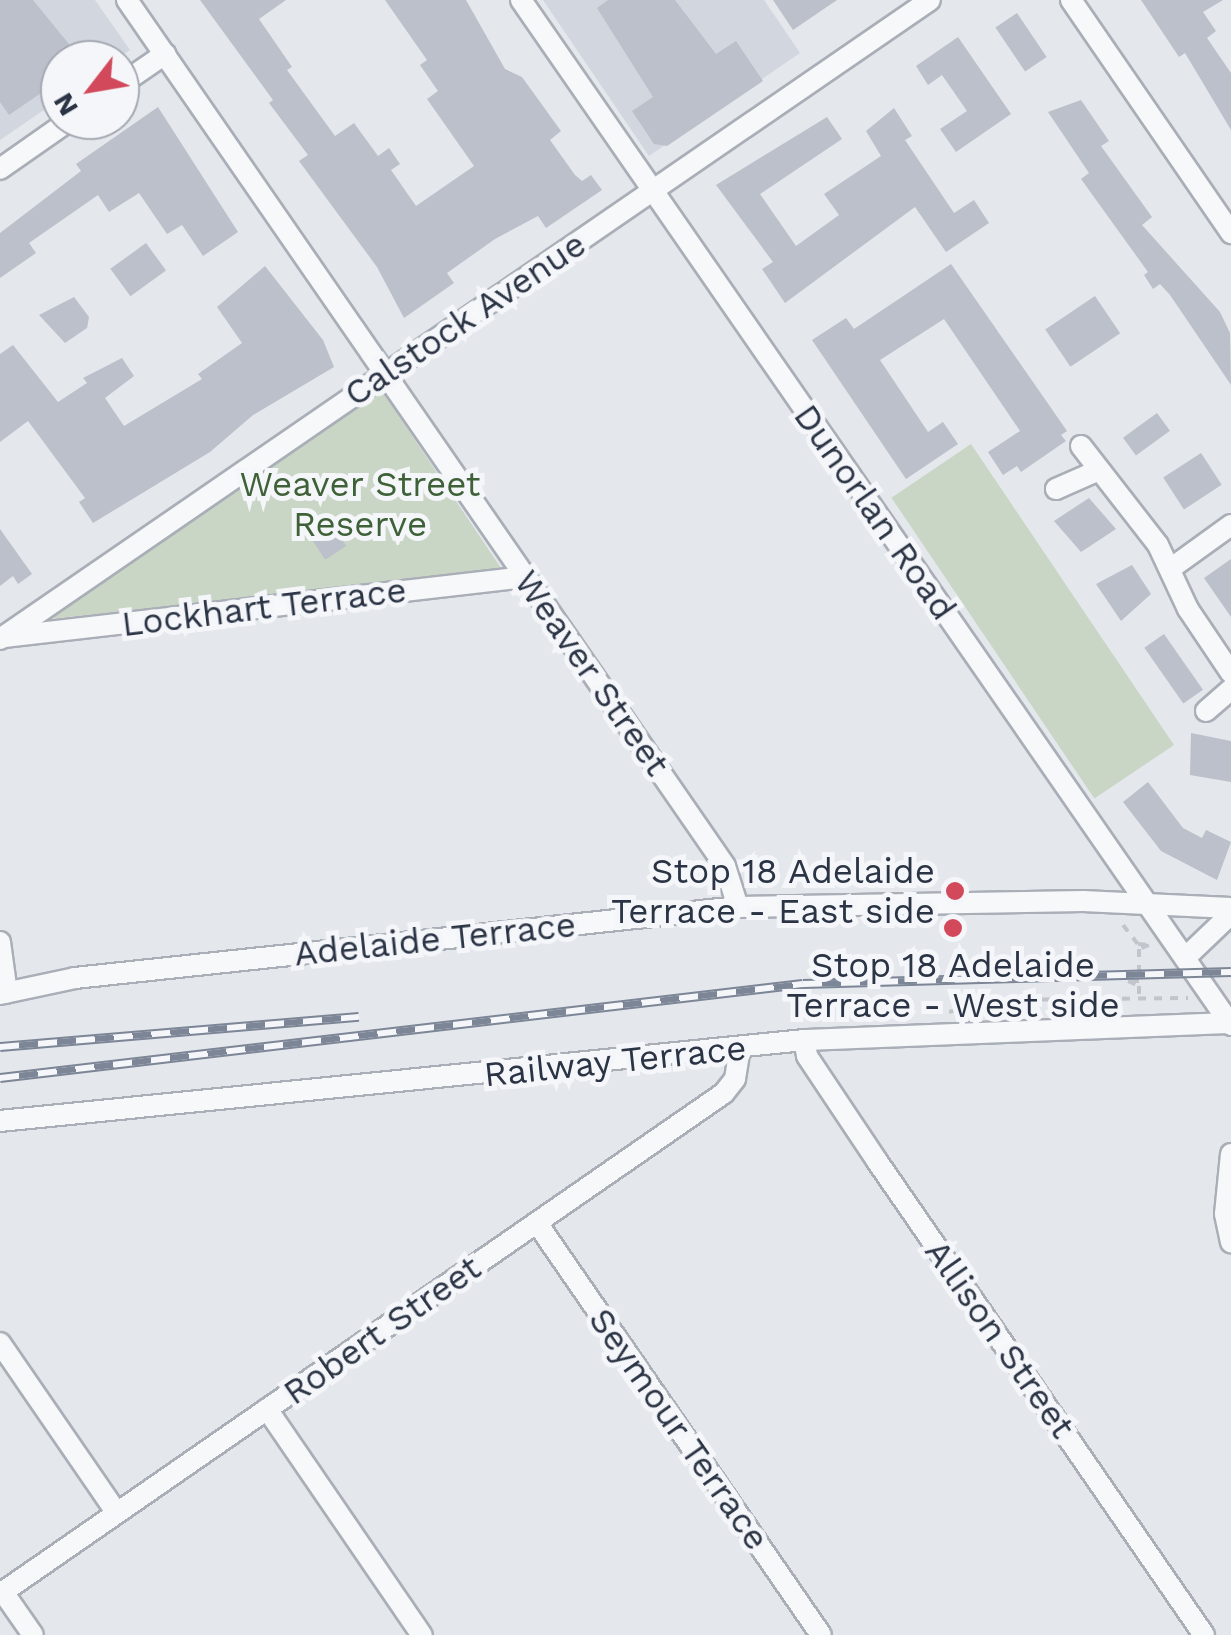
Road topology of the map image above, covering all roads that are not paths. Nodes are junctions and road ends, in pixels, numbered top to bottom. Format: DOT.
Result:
graph roads {
  1 [pos="128,0"];
  2 [pos="521,0"];
  3 [pos="930,0"];
  4 [pos="1070,0"];
  5 [pos="165,54"];
  6 [pos="140,71"];
  7 [pos="41,140"];
  8 [pos="0,168"];
  9 [pos="653,191"];
  10 [pos="1231,233"];
  11 [pos="385,373"];
  12 [pos="1081,446"];
  13 [pos="1097,471"];
  14 [pos="1056,489"];
  15 [pos="1231,525"];
  16 [pos="1170,569"];
  17 [pos="525,577"];
  18 [pos="1,638"];
  19 [pos="1231,673"];
  20 [pos="1231,689"];
  21 [pos="1206,711"];
  22 [pos="1145,905"];
  23 [pos="738,906"];
  24 [pos="1231,911"];
  25 [pos="0,942"];
  26 [pos="1185,958"];
  27 [pos="4,993"];
  28 [pos="1231,1024"];
  29 [pos="804,1040"];
  30 [pos="740,1049"];
  31 [pos="0,1122"];
  32 [pos="1231,1154"];
  33 [pos="538,1222"];
  34 [pos="1231,1242"];
  35 [pos="0,1344"];
  36 [pos="267,1409"];
  37 [pos="117,1513"];
  38 [pos="1,1593"];
  39 [pos="32,1635"];
  40 [pos="422,1635"];
  41 [pos="821,1635"];
  42 [pos="1204,1635"];
  1 -- 5 [label="street, Weaver Street"];
  2 -- 9 [label="street, Dunorlan Road"];
  3 -- 9 [label="street, Calstock Avenue"];
  4 -- 10 [label="street"];
  5 -- 6 [label="street"];
  5 -- 11 [label="street, Weaver Street"];
  7 -- 8 [label="street"];
  9 -- 11 [label="street, Calstock Avenue"];
  9 -- 22 [label="street, Dunorlan Road"];
  11 -- 17 [label="street, Weaver Street"];
  11 -- 18 [label="street, Calstock Avenue"];
  12 -- 13 [label="street"];
  13 -- 14 [label="street"];
  13 -- 16 [label="street"];
  15 -- 16 [label="street"];
  16 -- 19 [label="street"];
  17 -- 18 [label="street, Lockhart Terrace"];
  17 -- 23 [label="street, Weaver Street"];
  20 -- 21 [label="street"];
  22 -- 23 [label="street, Adelaide Terrace"];
  22 -- 24 [label="street, Adelaide Terrace"];
  22 -- 26 [label="street, Dunorlan Road"];
  23 -- 27 [label="street, Adelaide Terrace"];
  24 -- 26 [label="street, Adelaide Terrace"];
  25 -- 27 [label="street"];
  26 -- 28 [label="street, Dunorlan Road"];
  28 -- 29 [label="street, Railway Terrace"];
  29 -- 30 [label="street, Railway Terrace"];
  29 -- 42 [label="street, Allison Street"];
  30 -- 31 [label="street, Railway Terrace"];
  30 -- 33 [label="street, Robert Street"];
  32 -- 34 [label="street"];
  33 -- 36 [label="street, Robert Street"];
  33 -- 41 [label="street, Seymour Terrace"];
  35 -- 37 [label="street"];
  36 -- 37 [label="street, Robert Street"];
  36 -- 40 [label="street"];
  37 -- 38 [label="street, Robert Street"];
  38 -- 39 [label="street"];
}
